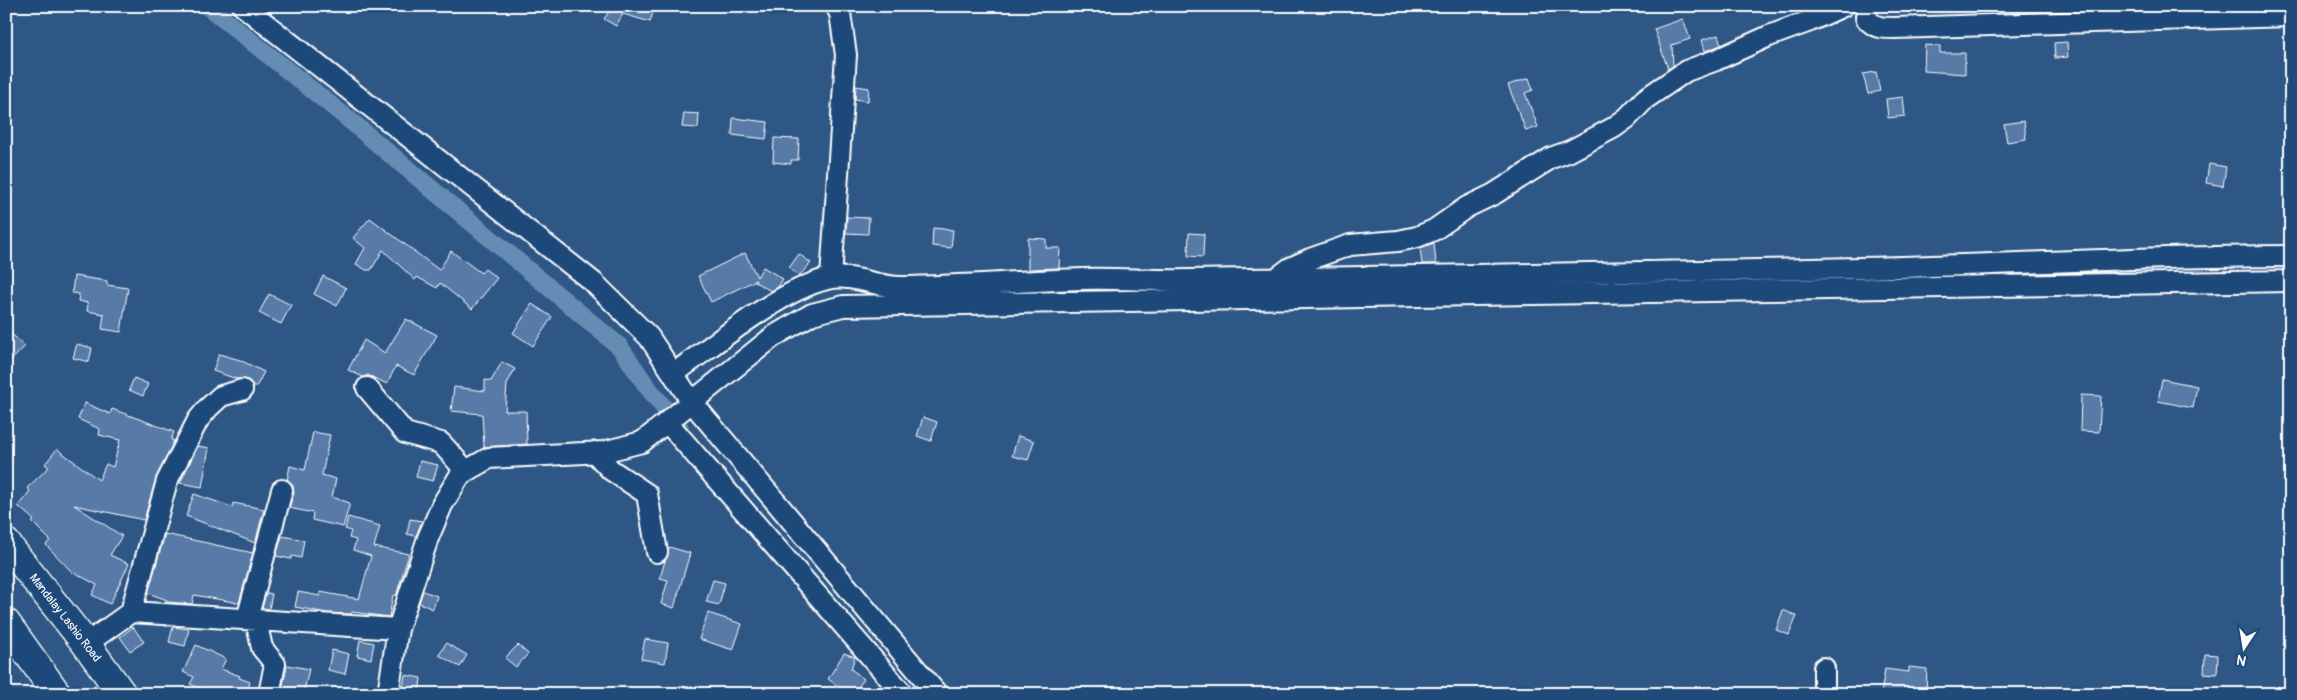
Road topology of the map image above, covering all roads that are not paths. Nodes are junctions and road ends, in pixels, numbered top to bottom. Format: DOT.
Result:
graph roads {
  1 [pos="243,6"];
  2 [pos="836,6"];
  3 [pos="1843,6"];
  4 [pos="1867,6"];
  5 [pos="263,13"];
  6 [pos="2291,16"];
  7 [pos="2291,256"];
  8 [pos="831,278"];
  9 [pos="1277,278"];
  10 [pos="2291,281"];
  11 [pos="673,374"];
  12 [pos="367,388"];
  13 [pos="242,390"];
  14 [pos="680,411"];
  15 [pos="594,452"];
  16 [pos="466,470"];
  17 [pos="282,490"];
  18 [pos="6,543"];
  19 [pos="658,552"];
  20 [pos="131,612"];
  21 [pos="252,619"];
  22 [pos="6,623"];
  23 [pos="398,629"];
  24 [pos="86,644"];
  25 [pos="1824,668"];
  26 [pos="57,694"];
  27 [pos="122,694"];
  28 [pos="269,694"];
  29 [pos="388,694"];
  30 [pos="903,694"];
  31 [pos="937,694"];
  32 [pos="1824,694"];
  1 -- 5 [label="street"];
  2 -- 8 [label="street"];
  3 -- 9 [label="street"];
  4 -- 6 [label="street"];
  5 -- 11 [label="street"];
  7 -- 9 [label="street"];
  8 -- 9 [label="street"];
  8 -- 11 [label="street"];
  10 -- 14 [label="street"];
  11 -- 14 [label="street"];
  12 -- 16 [label="street"];
  13 -- 20 [label="street"];
  14 -- 15 [label="street"];
  14 -- 30 [label="street"];
  14 -- 31 [label="street"];
  15 -- 16 [label="street"];
  15 -- 19 [label="street"];
  16 -- 23 [label="street"];
  17 -- 21 [label="street"];
  18 -- 24 [label="highway, Mandalay Lashio Road"];
  20 -- 21 [label="street"];
  20 -- 24 [label="street"];
  21 -- 23 [label="street"];
  21 -- 28 [label="street"];
  22 -- 26 [label="highway"];
  23 -- 29 [label="street"];
  24 -- 27 [label="highway, Mandalay Lashio Road"];
  25 -- 32 [label="street"];
}
